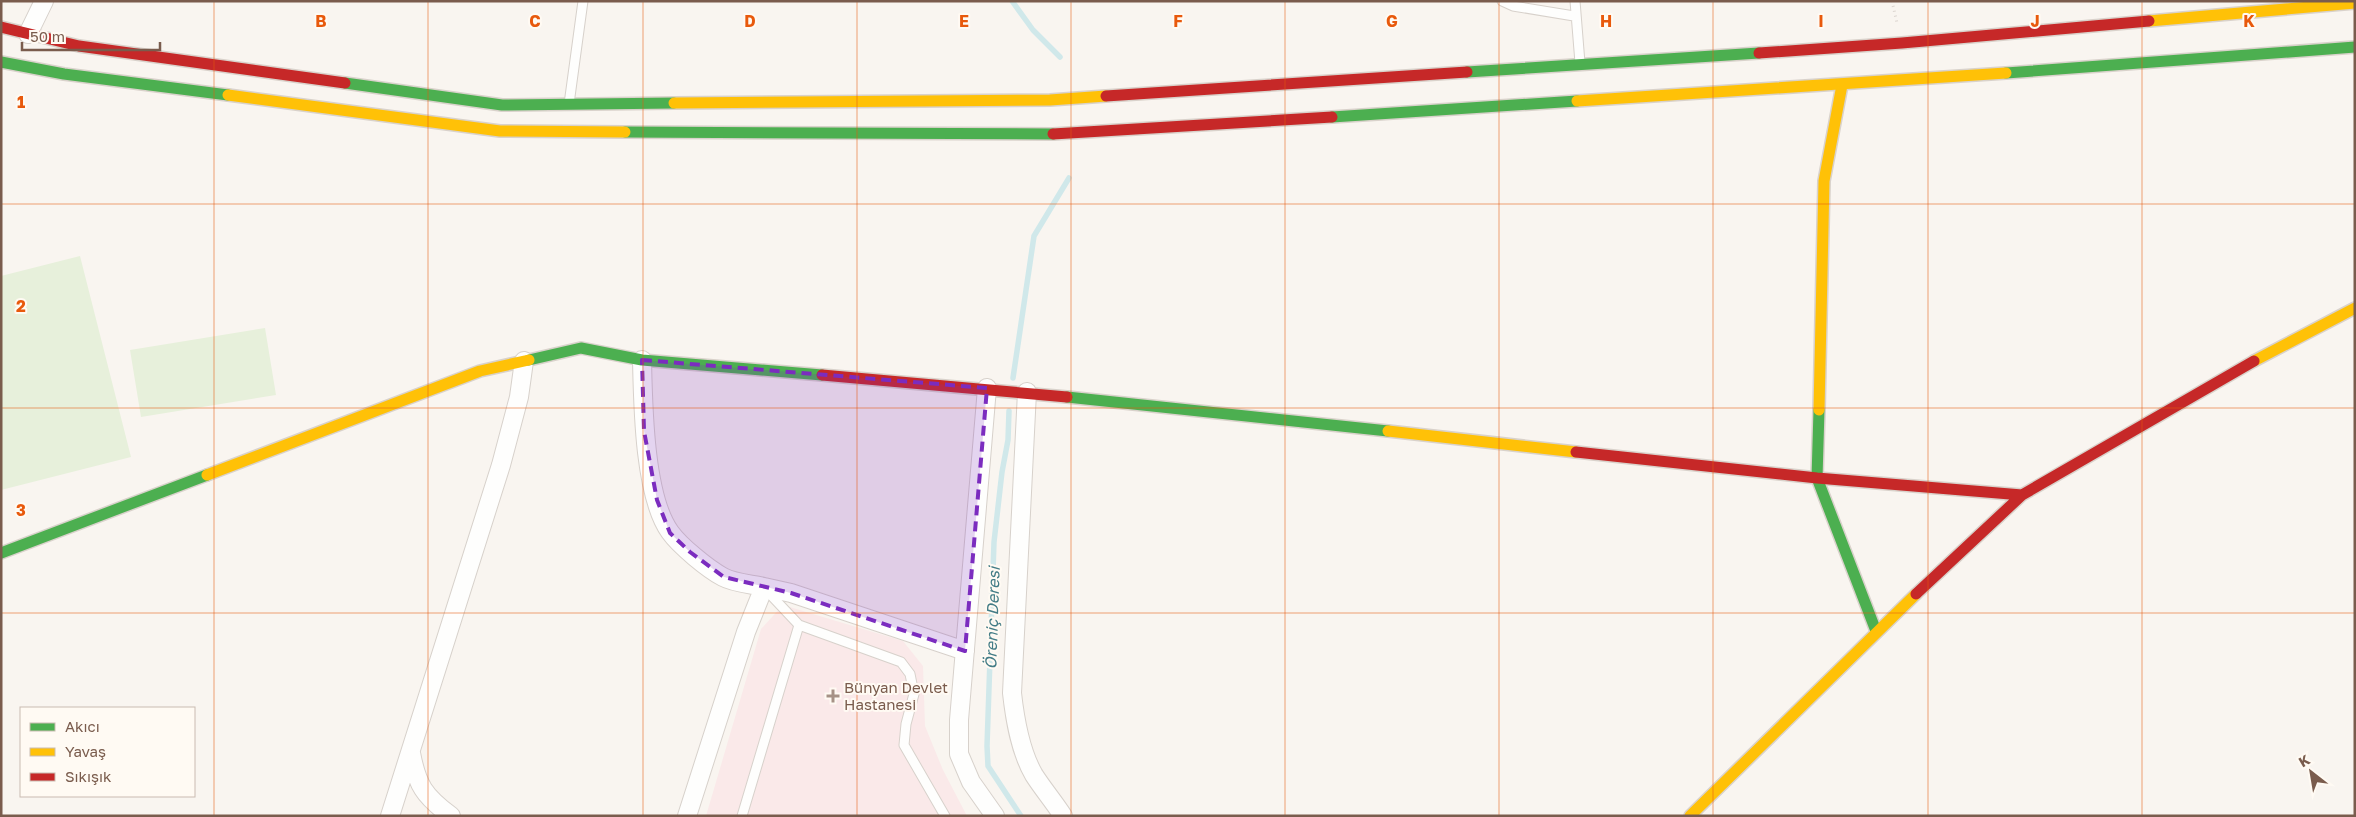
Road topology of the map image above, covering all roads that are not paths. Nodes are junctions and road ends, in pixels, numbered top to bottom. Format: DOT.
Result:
graph roads {
  1 [pos="44,1"];
  2 [pos="583,1"];
  3 [pos="1502,1"];
  4 [pos="1575,1"];
  5 [pos="2355,3"];
  6 [pos="1574,16"];
  7 [pos="1,27"];
  8 [pos="28,34"];
  9 [pos="2355,47"];
  10 [pos="1,62"];
  11 [pos="1580,64"];
  12 [pos="1842,85"];
  13 [pos="569,104"];
  14 [pos="2355,308"];
  15 [pos="642,360"];
  16 [pos="524,361"];
  17 [pos="987,388"];
  18 [pos="1027,392"];
  19 [pos="1816,478"];
  20 [pos="2022,496"];
  21 [pos="1,553"];
  22 [pos="764,587"];
  23 [pos="799,625"];
  24 [pos="1876,631"];
  25 [pos="965,650"];
  26 [pos="410,750"];
  27 [pos="390,816"];
  28 [pos="451,816"];
  29 [pos="687,816"];
  30 [pos="742,816"];
  31 [pos="945,816"];
  32 [pos="995,816"];
  33 [pos="1063,816"];
  34 [pos="1690,816"];
  1 -- 8 [label="street"];
  2 -- 13 [label="lane"];
  3 -- 6 [label="lane"];
  4 -- 6 [label="lane"];
  5 -- 11 [label="main road"];
  6 -- 11 [label="lane"];
  7 -- 8 [label="main road"];
  8 -- 13 [label="main road"];
  9 -- 12 [label="main road"];
  10 -- 12 [label="main road"];
  11 -- 13 [label="main road"];
  12 -- 19 [label="main road"];
  14 -- 20 [label="main road"];
  15 -- 16 [label="main road"];
  15 -- 17 [label="main road"];
  15 -- 22 [label="street"];
  16 -- 21 [label="main road"];
  16 -- 26 [label="street"];
  17 -- 18 [label="main road"];
  17 -- 25 [label="street"];
  18 -- 19 [label="main road"];
  18 -- 33 [label="street"];
  19 -- 20 [label="main road"];
  19 -- 24 [label="main road"];
  20 -- 24 [label="main road"];
  22 -- 23 [label="lane"];
  22 -- 25 [label="street"];
  22 -- 29 [label="street"];
  23 -- 30 [label="lane"];
  23 -- 31 [label="lane"];
  24 -- 34 [label="main road"];
  25 -- 32 [label="street"];
  26 -- 27 [label="street"];
  26 -- 28 [label="street"];
}
